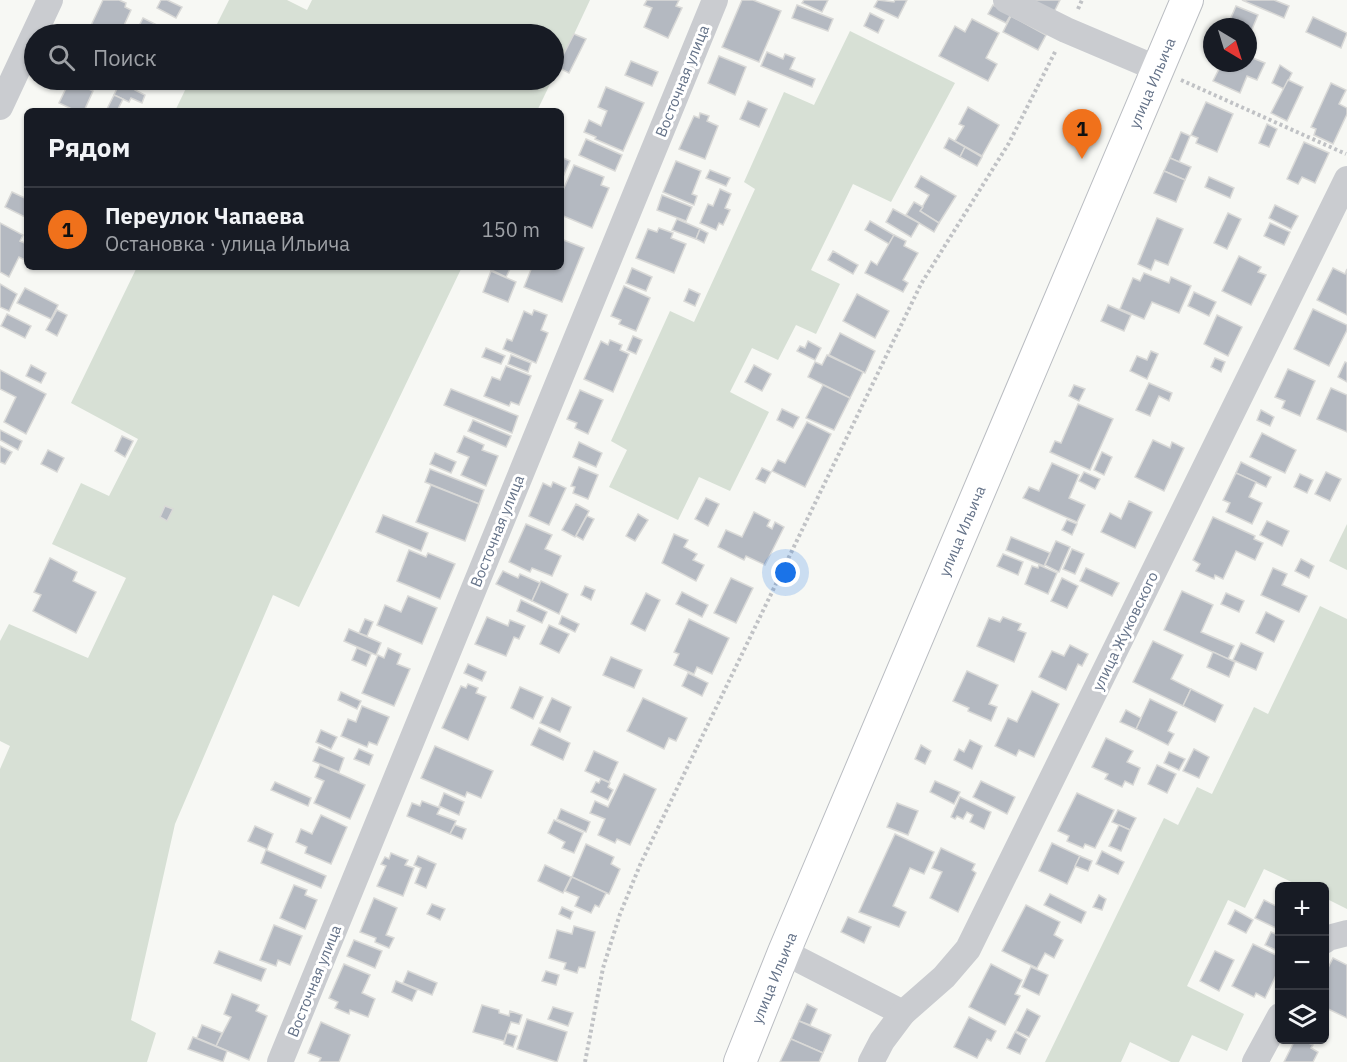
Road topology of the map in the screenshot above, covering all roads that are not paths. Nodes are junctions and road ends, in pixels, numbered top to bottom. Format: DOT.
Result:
graph roads {
  1 [pos="50,0"];
  2 [pos="716,0"];
  3 [pos="1006,0"];
  4 [pos="1187,0"];
  5 [pos="39,24"];
  6 [pos="24,56"];
  7 [pos="1158,69"];
  8 [pos="0,107"];
  9 [pos="1347,179"];
  10 [pos="1347,933"];
  11 [pos="1329,938"];
  12 [pos="784,952"];
  13 [pos="903,1013"];
  14 [pos="1275,1025"];
  15 [pos="280,1062"];
  16 [pos="740,1062"];
  17 [pos="871,1062"];
  18 [pos="1255,1062"];
  1 -- 5 [label="street"];
  2 -- 15 [label="street, Восточная улица"];
  3 -- 7 [label="street"];
  4 -- 7 [label="main road, улица Ильича"];
  6 -- 8 [label="street"];
  7 -- 12 [label="main road, улица Ильича"];
  9 -- 13 [label="street, улица Жуковского"];
  10 -- 11 [label="street"];
  12 -- 13 [label="street"];
  12 -- 16 [label="main road, улица Ильича"];
  13 -- 17 [label="street, улица Жуковского"];
  14 -- 18 [label="street"];
}
